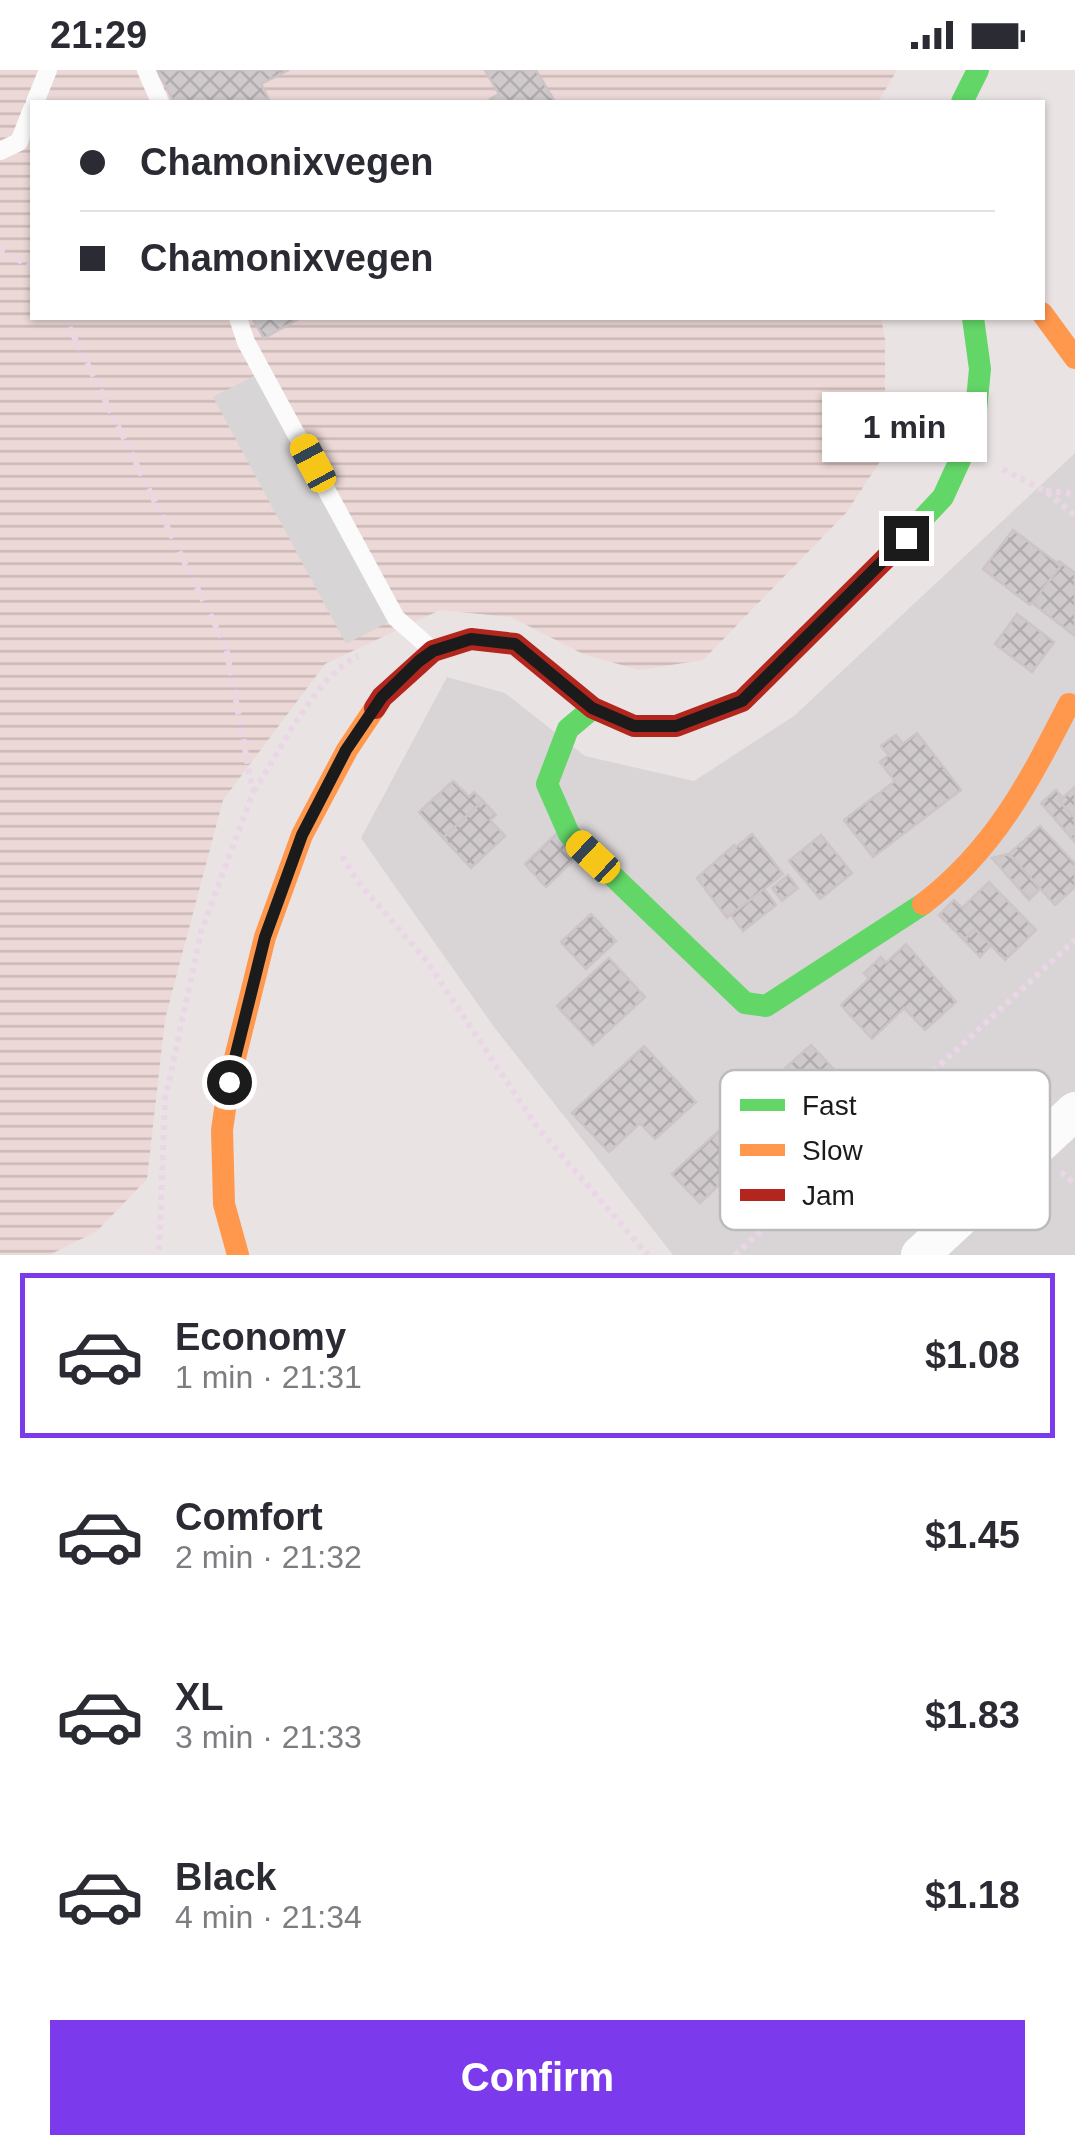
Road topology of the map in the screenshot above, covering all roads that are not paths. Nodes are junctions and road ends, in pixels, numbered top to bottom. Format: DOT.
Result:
graph roads {
  1 [pos="48,70"];
  2 [pos="146,70"];
  3 [pos="993,71"];
  4 [pos="36,100"];
  5 [pos="159,100"];
  6 [pos="964,100"];
  7 [pos="26,146"];
  8 [pos="0,151"];
  9 [pos="1045,318"];
  10 [pos="239,320"];
  11 [pos="974,320"];
  12 [pos="1075,358"];
  13 [pos="433,651"];
  14 [pos="1069,704"];
  15 [pos="592,708"];
  16 [pos="1075,1112"];
  17 [pos="1050,1135"];
  18 [pos="238,1255"];
  1 -- 4 [label="lane"];
  2 -- 5 [label="lane"];
  3 -- 6 [label="street"];
  7 -- 8 [label="lane"];
  9 -- 12 [label="street"];
  10 -- 13 [label="lane"];
  11 -- 15 [label="street"];
  13 -- 15 [label="street"];
  13 -- 18 [label="street"];
  14 -- 15 [label="street"];
  16 -- 17 [label="street"];
}
